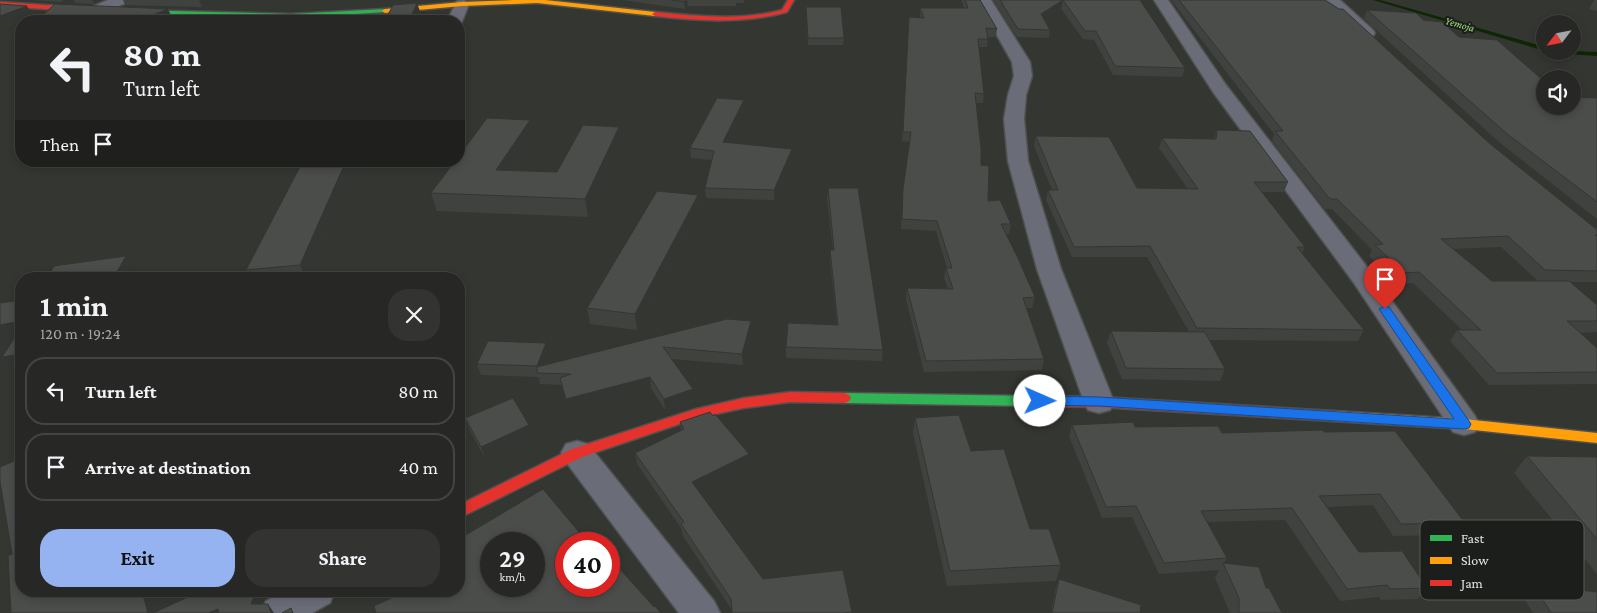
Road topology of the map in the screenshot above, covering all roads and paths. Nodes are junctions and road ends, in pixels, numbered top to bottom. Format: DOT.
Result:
graph roads {
  1 [pos="121,0"];
  2 [pos="537,0"];
  3 [pos="791,0"];
  4 [pos="984,0"];
  5 [pos="1161,0"];
  6 [pos="1331,0"];
  7 [pos="0,4"];
  8 [pos="462,4"];
  9 [pos="94,10"];
  10 [pos="457,15"];
  11 [pos="1383,48"];
  12 [pos="1099,402"];
  13 [pos="1464,424"];
  14 [pos="1597,438"];
  15 [pos="577,453"];
  16 [pos="465,509"];
  17 [pos="307,597"];
  18 [pos="279,613"];
  19 [pos="701,613"];
  1 -- 9 [label="street"];
  2 -- 3 [label="street"];
  2 -- 8 [label="street"];
  4 -- 12 [label="street"];
  5 -- 13 [label="street"];
  6 -- 11 [label="street"];
  7 -- 9 [label="street"];
  8 -- 9 [label="street"];
  8 -- 10 [label="street"];
  12 -- 13 [label="street"];
  12 -- 15 [label="street"];
  13 -- 14 [label="street"];
  15 -- 16 [label="street"];
  15 -- 19 [label="street"];
  17 -- 18 [label="street"];
}
